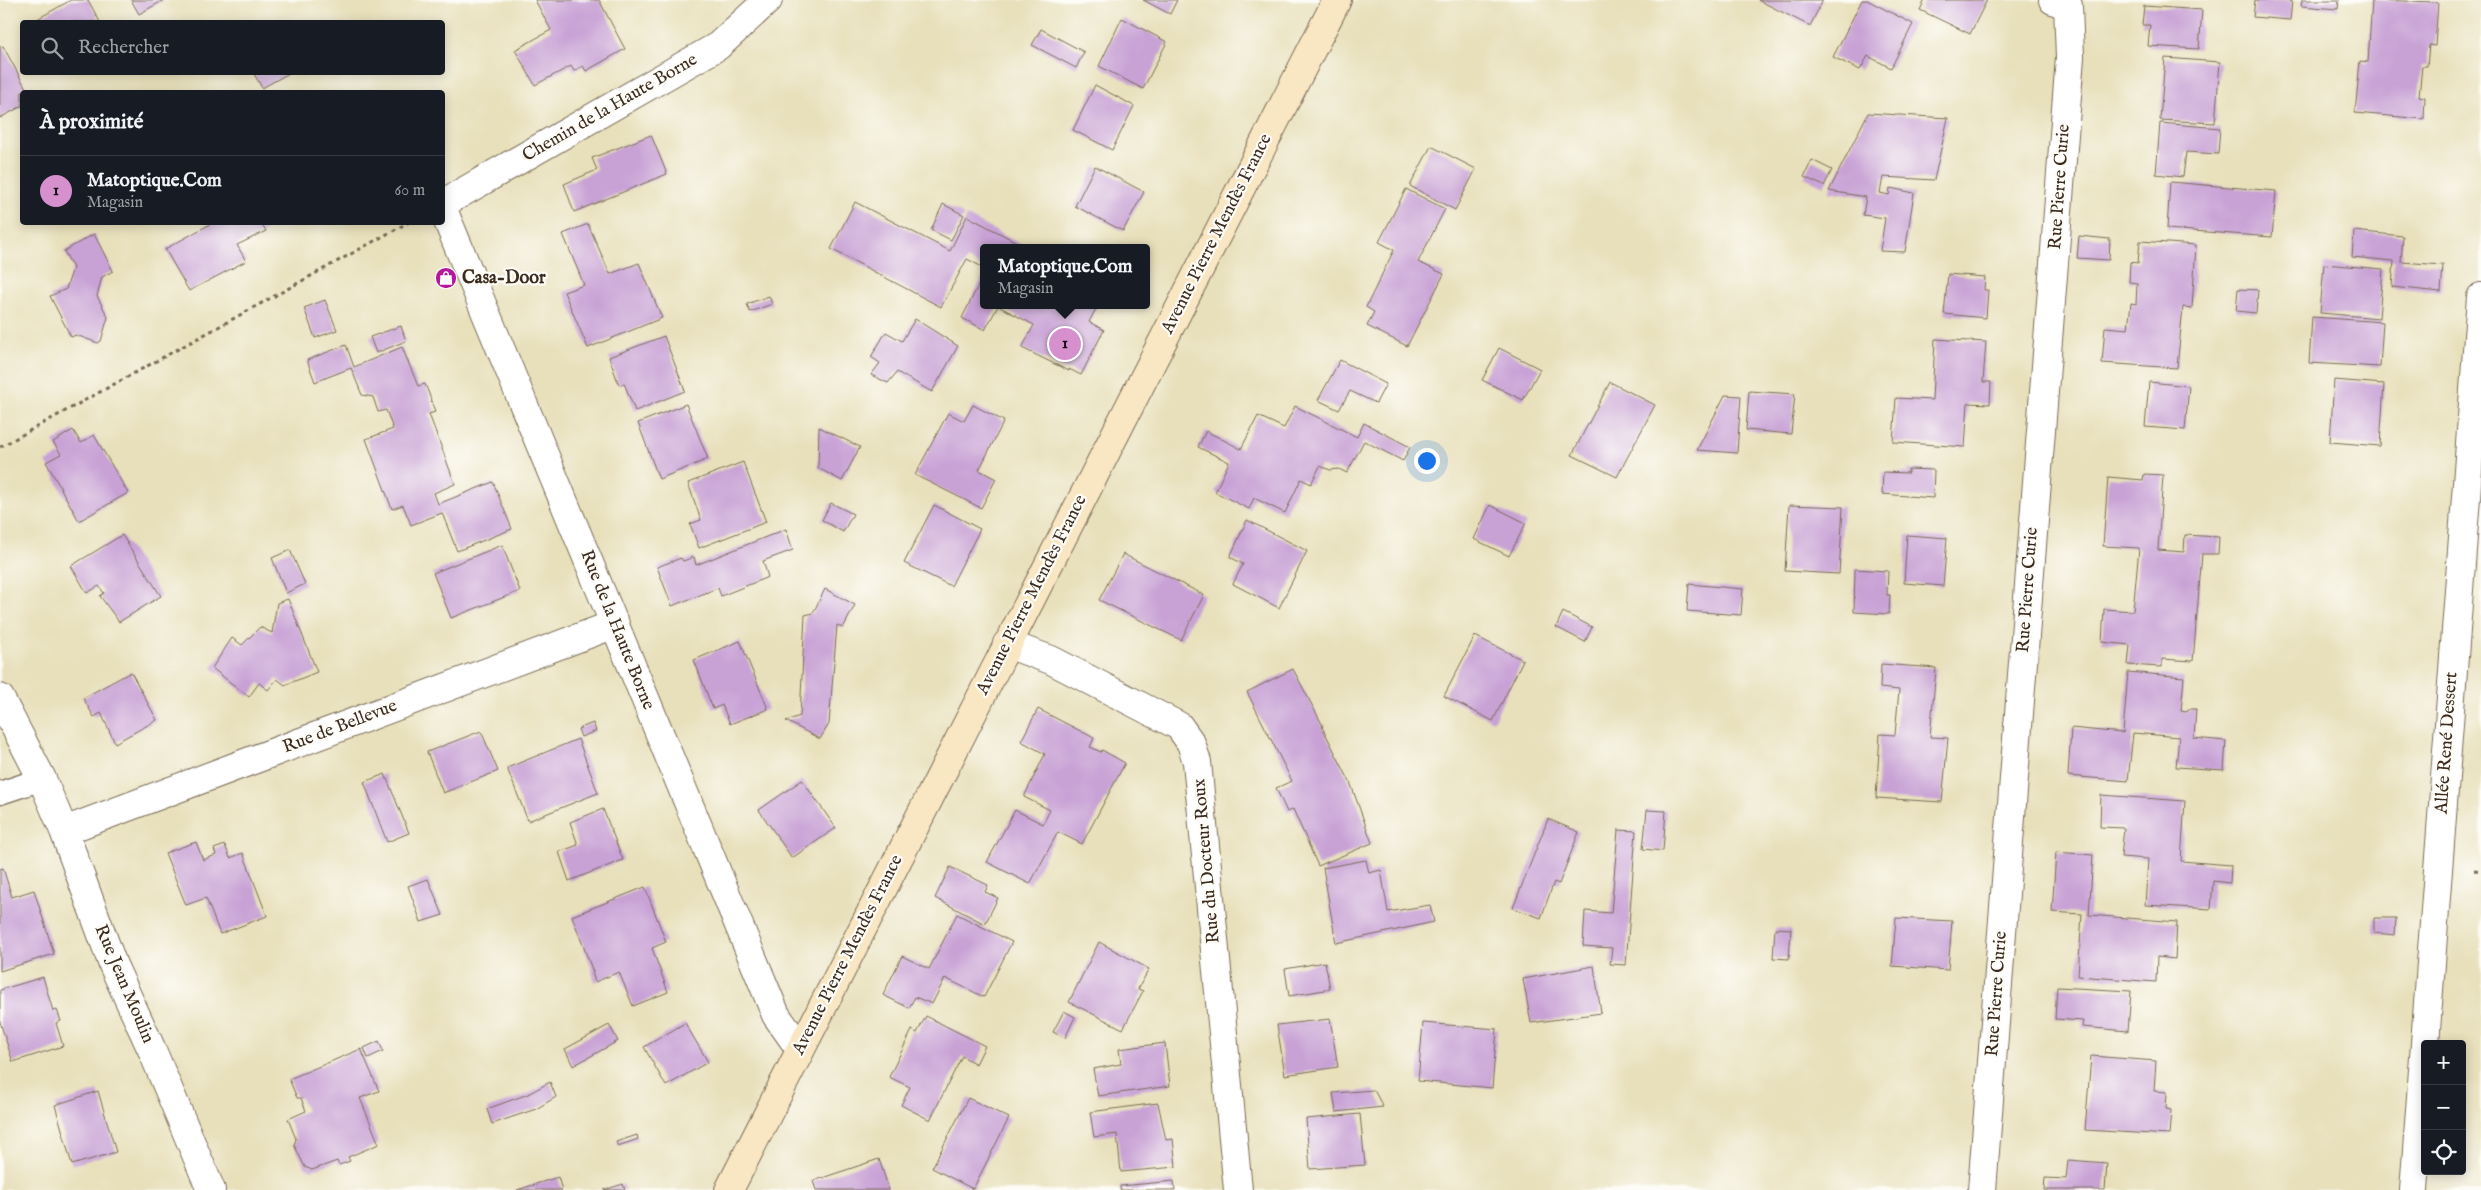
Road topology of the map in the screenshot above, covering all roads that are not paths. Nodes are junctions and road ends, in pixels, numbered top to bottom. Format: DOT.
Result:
graph roads {
  1 [pos="768,0"];
  2 [pos="1337,0"];
  3 [pos="2053,0"];
  4 [pos="445,204"];
  5 [pos="445,213"];
  6 [pos="2481,297"];
  7 [pos="615,624"];
  8 [pos="1007,644"];
  9 [pos="0,698"];
  10 [pos="42,779"];
  11 [pos="0,793"];
  12 [pos="64,831"];
  13 [pos="800,1049"];
  14 [pos="206,1189"];
  15 [pos="729,1190"];
  16 [pos="1238,1190"];
  17 [pos="1982,1190"];
  18 [pos="2414,1190"];
  1 -- 4 [label="street, Chemin de la Haute Borne"];
  2 -- 8 [label="main road, Avenue Pierre Mendès France"];
  3 -- 17 [label="street, Rue Pierre Curie"];
  5 -- 7 [label="street, Rue de la Haute Borne"];
  6 -- 18 [label="street, Allée René Dessert"];
  7 -- 12 [label="street, Rue de Bellevue"];
  7 -- 13 [label="street, Rue de la Haute Borne"];
  8 -- 13 [label="main road, Avenue Pierre Mendès France"];
  8 -- 16 [label="street, Rue du Docteur Roux"];
  9 -- 10 [label="street, Rue Jean Moulin"];
  10 -- 11 [label="lane"];
  10 -- 12 [label="street, Rue Jean Moulin"];
  12 -- 14 [label="street, Rue Jean Moulin"];
  13 -- 15 [label="main road, Avenue Pierre Mendès France"];
}
